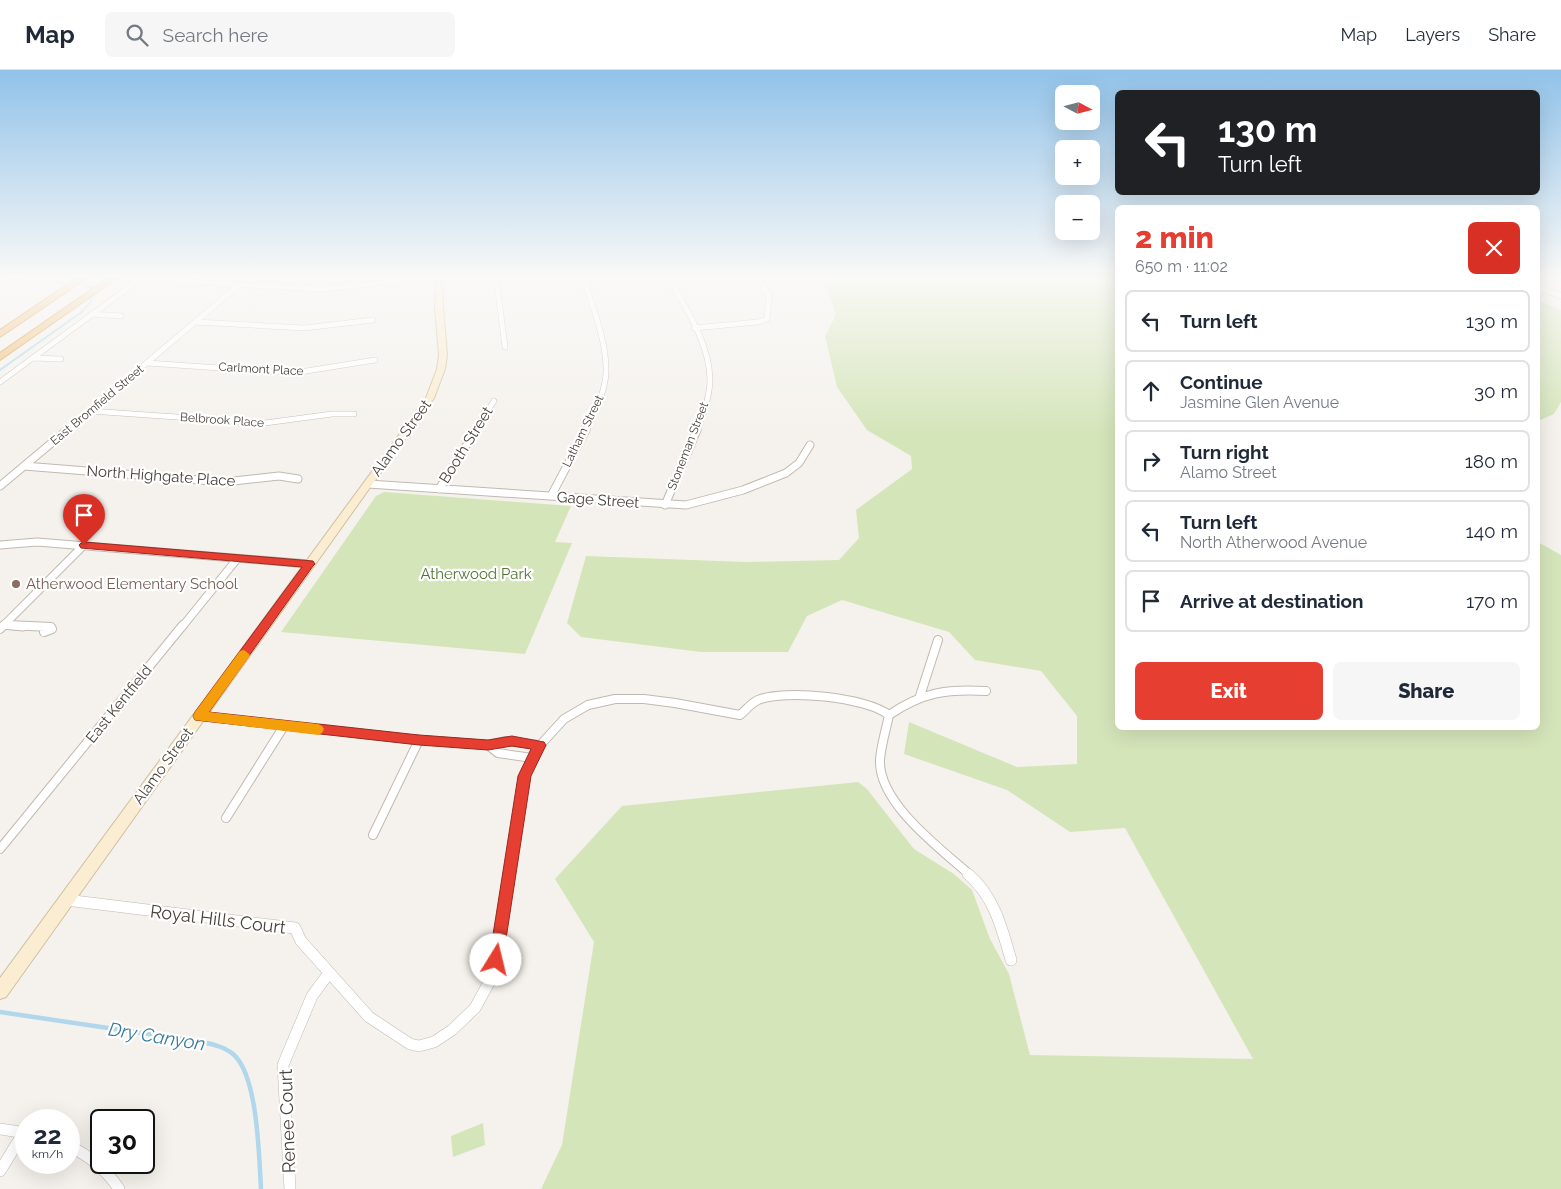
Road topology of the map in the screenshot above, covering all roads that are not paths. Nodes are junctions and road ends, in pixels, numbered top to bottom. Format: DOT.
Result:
graph roads {
  1 [pos="41,328"];
  2 [pos="73,328"];
  3 [pos="189,328"];
  4 [pos="441,328"];
  5 [pos="503,328"];
  6 [pos="597,328"];
  7 [pos="694,328"];
  8 [pos="505,347"];
  9 [pos="0,357"];
  10 [pos="33,358"];
  11 [pos="61,359"];
  12 [pos="375,360"];
  13 [pos="147,363"];
  14 [pos="0,382"];
  15 [pos="494,402"];
  16 [pos="90,411"];
  17 [pos="354,414"];
  18 [pos="810,445"];
  19 [pos="24,466"];
  20 [pos="298,479"];
  21 [pos="368,484"];
  22 [pos="0,486"];
  23 [pos="439,489"];
  24 [pos="551,496"];
  25 [pos="665,505"];
  26 [pos="0,545"];
  27 [pos="84,545"];
  28 [pos="237,558"];
  29 [pos="309,564"];
  30 [pos="2,627"];
  31 [pos="44,632"];
  32 [pos="938,640"];
  33 [pos="986,691"];
  34 [pos="920,696"];
  35 [pos="889,714"];
  36 [pos="199,716"];
  37 [pos="284,726"];
  38 [pos="419,740"];
  39 [pos="488,745"];
  40 [pos="539,745"];
  41 [pos="532,758"];
  42 [pos="226,818"];
  43 [pos="373,835"];
  44 [pos="0,849"];
  45 [pos="66,900"];
  46 [pos="1011,960"];
  47 [pos="329,973"];
  48 [pos="0,991"];
  49 [pos="0,1128"];
  50 [pos="15,1131"];
  51 [pos="15,1148"];
  52 [pos="80,1151"];
  53 [pos="0,1171"];
  54 [pos="119,1189"];
  55 [pos="290,1189"];
  1 -- 9 [label="highway"];
  2 -- 10 [label="street"];
  3 -- 13 [label="street, East Bromfield Street"];
  4 -- 21 [label="main road, Alamo Street"];
  5 -- 8 [label="street"];
  6 -- 24 [label="street, Latham Street"];
  7 -- 25 [label="street, Stoneman Street"];
  10 -- 11 [label="street"];
  10 -- 14 [label="street"];
  12 -- 13 [label="street, Carlmont Place"];
  13 -- 16 [label="street, East Bromfield Street"];
  15 -- 23 [label="street, Booth Street"];
  16 -- 17 [label="street, Belbrook Place"];
  16 -- 19 [label="street, East Bromfield Street"];
  18 -- 25 [label="street, Gage Street"];
  19 -- 20 [label="street, North Highgate Place"];
  19 -- 22 [label="street, East Bromfield Street"];
  21 -- 23 [label="street, Gage Street"];
  21 -- 29 [label="main road, Alamo Street"];
  23 -- 24 [label="street, Gage Street"];
  24 -- 25 [label="street, Gage Street"];
  26 -- 27 [label="street"];
  27 -- 28 [label="street"];
  27 -- 30 [label="street"];
  28 -- 29 [label="street"];
  28 -- 44 [label="street, East Kentfield"];
  29 -- 36 [label="main road, Alamo Street"];
  30 -- 31 [label="street"];
  32 -- 34 [label="street"];
  33 -- 34 [label="street"];
  34 -- 35 [label="street"];
  35 -- 40 [label="street"];
  35 -- 46 [label="street"];
  36 -- 37 [label="street"];
  36 -- 45 [label="main road, Alamo Street"];
  37 -- 38 [label="street"];
  37 -- 42 [label="street"];
  38 -- 39 [label="street"];
  38 -- 43 [label="street"];
  39 -- 40 [label="street"];
  39 -- 41 [label="street"];
  40 -- 41 [label="street"];
  41 -- 47 [label="street, Royal Hills Court"];
  45 -- 47 [label="street, Royal Hills Court"];
  45 -- 48 [label="main road, Alamo Street"];
  47 -- 55 [label="street, Renee Court"];
  49 -- 50 [label="street"];
  51 -- 53 [label="street"];
  52 -- 54 [label="street"];
}
